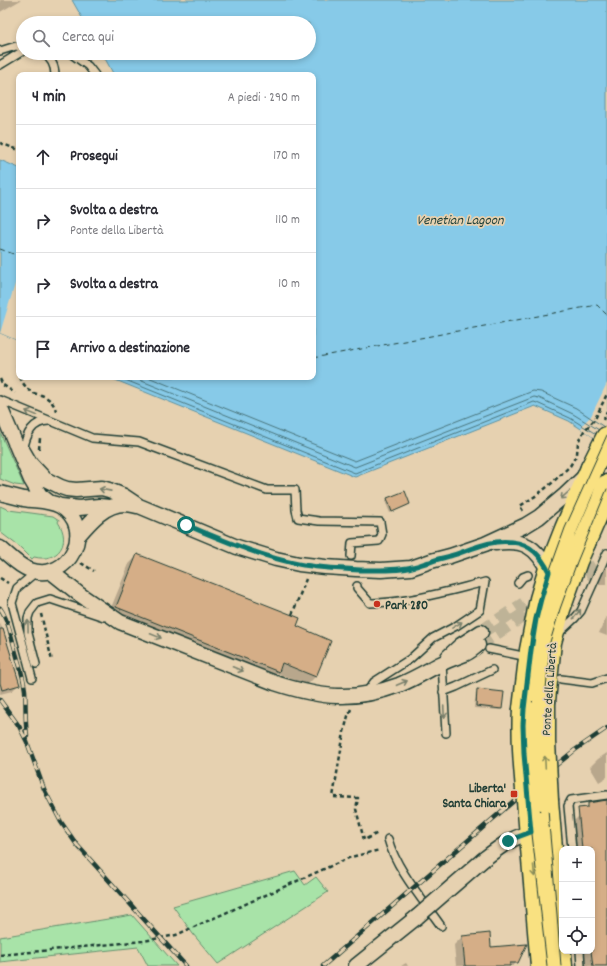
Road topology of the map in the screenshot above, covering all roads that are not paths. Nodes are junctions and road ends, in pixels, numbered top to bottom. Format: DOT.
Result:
graph roads {
  1 [pos="16,46"];
  2 [pos="0,51"];
  3 [pos="16,55"];
  4 [pos="50,60"];
  5 [pos="80,60"];
  6 [pos="0,65"];
  7 [pos="55,72"];
  8 [pos="93,72"];
  9 [pos="0,400"];
  10 [pos="0,407"];
  11 [pos="51,421"];
  12 [pos="607,438"];
  13 [pos="19,447"];
  14 [pos="594,464"];
  15 [pos="607,486"];
  16 [pos="0,493"];
  17 [pos="55,504"];
  18 [pos="140,506"];
  19 [pos="109,507"];
  20 [pos="528,519"];
  21 [pos="566,529"];
  22 [pos="77,537"];
  23 [pos="485,544"];
  24 [pos="0,548"];
  25 [pos="607,553"];
  26 [pos="351,556"];
  27 [pos="43,572"];
  28 [pos="549,572"];
  29 [pos="528,575"];
  30 [pos="518,583"];
  31 [pos="357,586"];
  32 [pos="120,622"];
  33 [pos="481,632"];
  34 [pos="550,642"];
  35 [pos="484,647"];
  36 [pos="530,659"];
  37 [pos="442,663"];
  38 [pos="36,664"];
  39 [pos="492,670"];
  40 [pos="32,678"];
  41 [pos="607,678"];
  42 [pos="561,679"];
  43 [pos="443,692"];
  44 [pos="365,694"];
  45 [pos="446,733"];
  46 [pos="607,795"];
  47 [pos="539,819"];
  48 [pos="388,839"];
  49 [pos="572,846"];
  50 [pos="441,926"];
  51 [pos="580,954"];
  52 [pos="356,966"];
  53 [pos="542,966"];
  54 [pos="561,966"];
  55 [pos="581,966"];
  1 -- 2 [label="lane"];
  3 -- 6 [label="lane"];
  4 -- 7 [label="lane"];
  5 -- 8 [label="lane"];
  11 -- 9 [label="lane, one-way"];
  10 -- 13 [label="street"];
  11 -- 13 [label="lane"];
  11 -- 26 [label="lane"];
  12 -- 14 [label="main road, Ponte della Libertà"];
  13 -- 17 [label="street"];
  18 -- 13 [label="street, one-way"];
  14 -- 20 [label="street, one-way"];
  14 -- 21 [label="main road, Ponte della Libertà"];
  15 -- 34 [label="main road, Ponte della Libertà"];
  16 -- 17 [label="street"];
  17 -- 19 [label="street"];
  17 -- 22 [label="street"];
  18 -- 19 [label="street"];
  18 -- 23 [label="street"];
  19 -- 22 [label="street"];
  20 -- 21 [label="street"];
  20 -- 23 [label="street"];
  21 -- 28 [label="main road, Ponte della Libertà"];
  21 -- 34 [label="main road"];
  22 -- 27 [label="street"];
  23 -- 28 [label="street"];
  24 -- 27 [label="street"];
  34 -- 25 [label="lane, one-way"];
  27 -- 32 [label="street"];
  27 -- 40 [label="lane"];
  28 -- 36 [label="main road, Ponte della Libertà"];
  29 -- 30 [label="lane"];
  44 -- 31 [label="lane, one-way"];
  38 -- 32 [label="lane, one-way"];
  32 -- 44 [label="street, one-way"];
  33 -- 37 [label="street"];
  47 -- 34 [label="main road, Ponte della Libertà, one-way, bridge"];
  35 -- 36 [label="lane"];
  35 -- 37 [label="street"];
  36 -- 47 [label="main road, Ponte della Libertà, bridge"];
  37 -- 43 [label="lane"];
  44 -- 37 [label="street, one-way"];
  39 -- 43 [label="lane"];
  41 -- 42 [label="lane"];
  43 -- 45 [label="lane, one-way"];
  46 -- 49 [label="lane"];
  47 -- 52 [label="street, bridge"];
  47 -- 53 [label="main road, Ponte della Libertà, one-way"];
  47 -- 54 [label="main road, Ponte della Libertà"];
  48 -- 50 [label="lane"];
  51 -- 55 [label="lane"];
}
